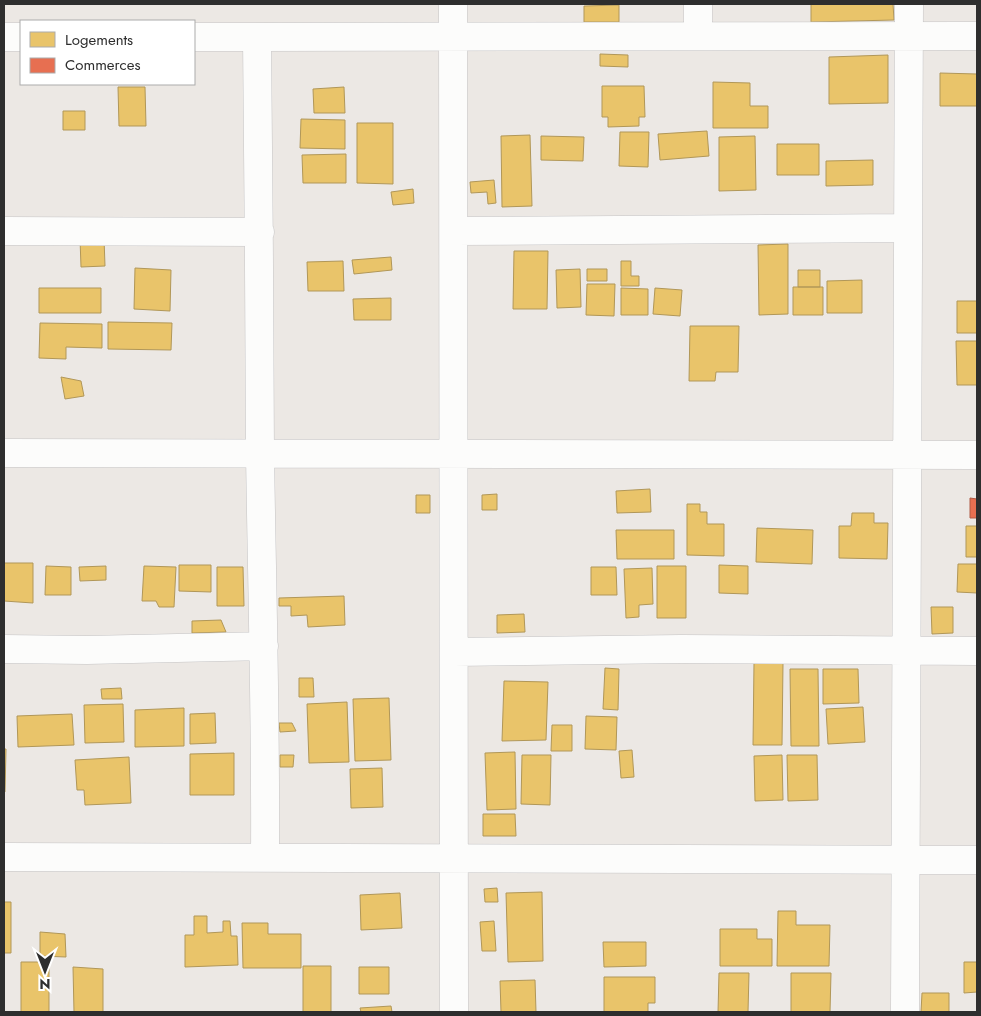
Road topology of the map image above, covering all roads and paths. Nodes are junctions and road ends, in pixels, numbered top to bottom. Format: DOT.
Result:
graph roads {
  1 [pos="453,4"];
  2 [pos="698,4"];
  3 [pos="909,4"];
  4 [pos="698,36"];
  5 [pos="909,36"];
  6 [pos="977,36"];
  7 [pos="4,37"];
  8 [pos="20,37"];
  9 [pos="195,37"];
  10 [pos="257,37"];
  11 [pos="453,37"];
  12 [pos="908,228"];
  13 [pos="4,231"];
  14 [pos="454,231"];
  15 [pos="260,232"];
  16 [pos="4,453"];
  17 [pos="260,454"];
  18 [pos="454,454"];
  19 [pos="908,455"];
  20 [pos="977,455"];
  21 [pos="264,646"];
  22 [pos="4,650"];
  23 [pos="907,650"];
  24 [pos="977,650"];
  25 [pos="454,652"];
  26 [pos="4,857"];
  27 [pos="266,858"];
  28 [pos="454,858"];
  29 [pos="906,860"];
  30 [pos="977,860"];
  31 [pos="454,1012"];
  32 [pos="905,1012"];
  1 -- 11 [label="street"];
  2 -- 4 [label="street"];
  3 -- 5 [label="street"];
  4 -- 5 [label="street"];
  4 -- 11 [label="street"];
  5 -- 6 [label="street"];
  5 -- 12 [label="street"];
  7 -- 8 [label="street"];
  9 -- 10 [label="street"];
  10 -- 11 [label="street"];
  10 -- 15 [label="street"];
  11 -- 14 [label="street"];
  12 -- 14 [label="street"];
  12 -- 19 [label="street"];
  13 -- 15 [label="street"];
  14 -- 18 [label="street"];
  15 -- 17 [label="street"];
  16 -- 17 [label="street"];
  17 -- 18 [label="street"];
  17 -- 21 [label="street"];
  18 -- 19 [label="street"];
  18 -- 25 [label="street"];
  19 -- 20 [label="street"];
  19 -- 23 [label="street"];
  21 -- 22 [label="street"];
  21 -- 27 [label="street"];
  23 -- 24 [label="street"];
  23 -- 25 [label="street"];
  23 -- 29 [label="street"];
  25 -- 28 [label="street"];
  26 -- 27 [label="street"];
  27 -- 28 [label="street"];
  28 -- 29 [label="street"];
  28 -- 31 [label="street"];
  29 -- 30 [label="street"];
  29 -- 32 [label="street"];
}
